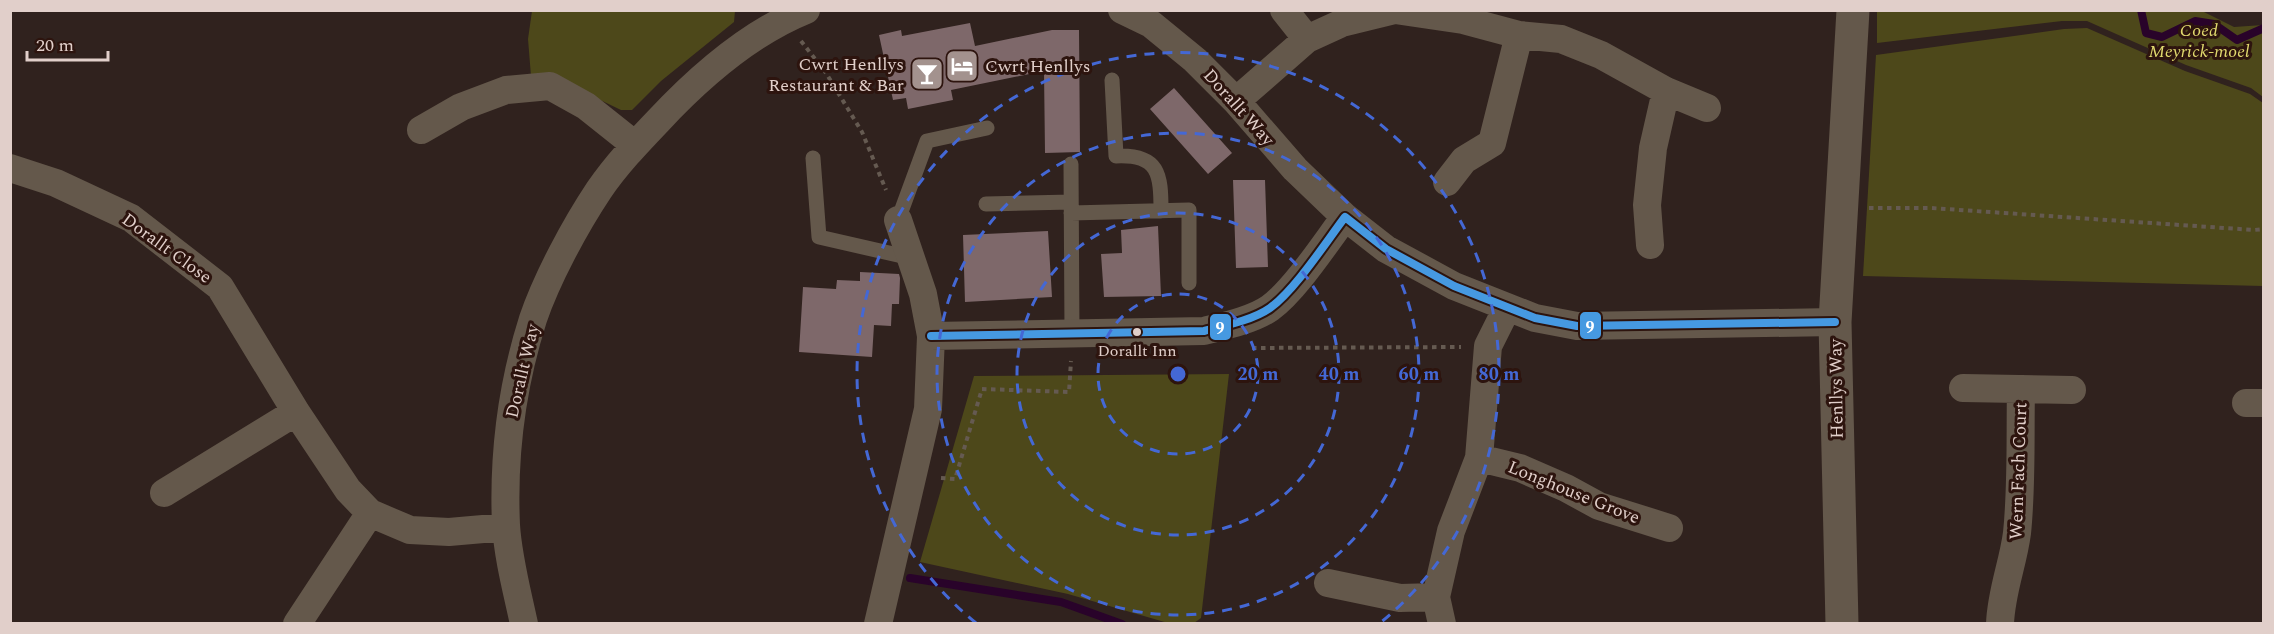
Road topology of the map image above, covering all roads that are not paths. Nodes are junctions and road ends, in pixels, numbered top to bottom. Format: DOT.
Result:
graph roads {
  1 [pos="1122,10"];
  2 [pos="1284,10"];
  3 [pos="1395,10"];
  4 [pos="1853,10"];
  5 [pos="789,13"];
  6 [pos="1520,35"];
  7 [pos="1307,39"];
  8 [pos="1112,80"];
  9 [pos="1666,91"];
  10 [pos="1236,101"];
  11 [pos="1707,108"];
  12 [pos="987,128"];
  13 [pos="421,130"];
  14 [pos="635,145"];
  15 [pos="813,158"];
  16 [pos="1071,164"];
  17 [pos="10,168"];
  18 [pos="1448,182"];
  19 [pos="986,204"];
  20 [pos="1071,207"];
  21 [pos="1161,211"];
  22 [pos="1345,217"];
  23 [pos="898,220"];
  24 [pos="1650,245"];
  25 [pos="911,258"];
  26 [pos="1189,283"];
  27 [pos="1508,308"];
  28 [pos="1835,322"];
  29 [pos="1072,333"];
  30 [pos="931,336"];
  31 [pos="1964,388"];
  32 [pos="2021,389"];
  33 [pos="2072,390"];
  34 [pos="296,412"];
  35 [pos="1479,458"];
  36 [pos="164,492"];
  37 [pos="370,513"];
  38 [pos="507,527"];
  39 [pos="1669,528"];
  40 [pos="1328,583"];
  41 [pos="1439,610"];
  42 [pos="297,624"];
  43 [pos="524,624"];
  44 [pos="878,624"];
  45 [pos="1842,624"];
  46 [pos="2000,624"];
  1 -- 10 [label="street, Dorallt Way"];
  2 -- 7 [label="street"];
  3 -- 6 [label="street"];
  3 -- 7 [label="street"];
  4 -- 28 [label="street, Henllys Way"];
  5 -- 14 [label="street, Dorallt Way"];
  6 -- 9 [label="street"];
  6 -- 18 [label="street"];
  7 -- 10 [label="street"];
  8 -- 21 [label="lane"];
  9 -- 11 [label="street"];
  9 -- 24 [label="street"];
  10 -- 22 [label="street, Dorallt Way"];
  12 -- 23 [label="lane"];
  13 -- 14 [label="street"];
  14 -- 38 [label="street, Dorallt Way"];
  15 -- 25 [label="lane"];
  16 -- 20 [label="lane"];
  17 -- 34 [label="street, Dorallt Close"];
  19 -- 20 [label="lane"];
  20 -- 21 [label="lane"];
  20 -- 29 [label="lane"];
  21 -- 26 [label="lane"];
  22 -- 27 [label="street, Dorallt Way"];
  22 -- 29 [label="street"];
  23 -- 25 [label="street"];
  25 -- 30 [label="street"];
  27 -- 28 [label="street, Dorallt Way"];
  27 -- 35 [label="street"];
  28 -- 45 [label="street, Henllys Way"];
  29 -- 30 [label="street"];
  30 -- 44 [label="street"];
  31 -- 32 [label="street"];
  32 -- 33 [label="street"];
  32 -- 46 [label="street, Wern Fach Court"];
  34 -- 36 [label="street"];
  34 -- 37 [label="street, Dorallt Close"];
  35 -- 39 [label="street, Longhouse Grove"];
  35 -- 41 [label="street"];
  37 -- 38 [label="street, Dorallt Close"];
  37 -- 42 [label="street"];
  38 -- 43 [label="street, Dorallt Way"];
  40 -- 41 [label="street"];
}
